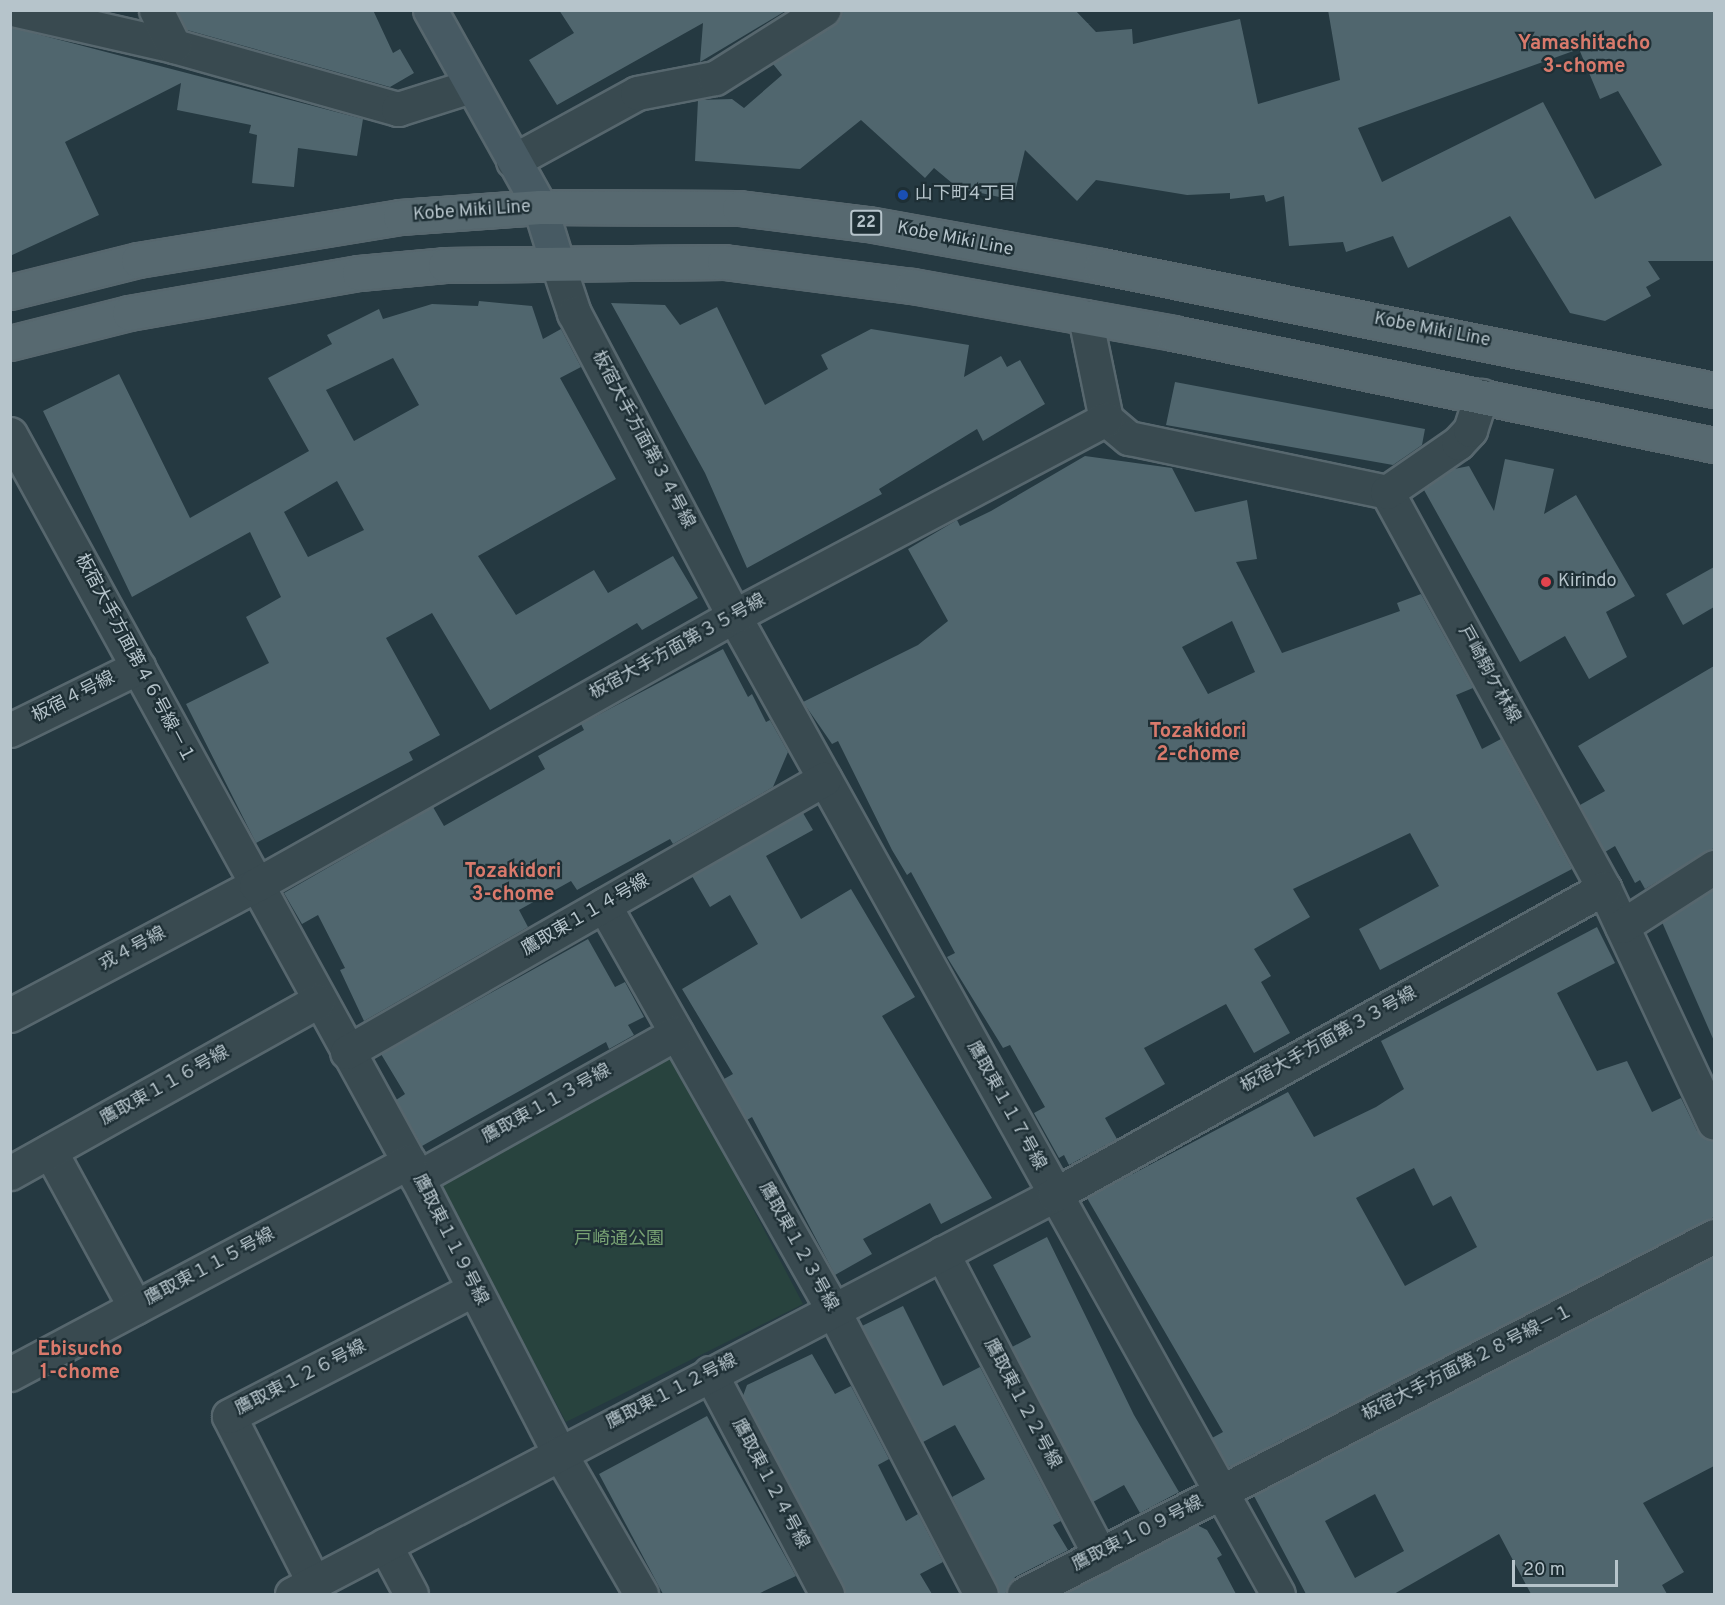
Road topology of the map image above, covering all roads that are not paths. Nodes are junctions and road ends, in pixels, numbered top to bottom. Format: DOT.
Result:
graph roads {
  1 [pos="17,10"];
  2 [pos="156,10"];
  3 [pos="430,10"];
  4 [pos="824,10"];
  5 [pos="174,46"];
  6 [pos="471,86"];
  7 [pos="513,161"];
  8 [pos="540,207"];
  9 [pos="557,262"];
  10 [pos="10,292"];
  11 [pos="1085,318"];
  12 [pos="10,343"];
  13 [pos="1714,390"];
  14 [pos="1481,396"];
  15 [pos="1106,419"];
  16 [pos="14,443"];
  17 [pos="1714,445"];
  18 [pos="1388,492"];
  19 [pos="734,616"];
  20 [pos="138,667"];
  21 [pos="10,730"];
  22 [pos="824,780"];
  23 [pos="1714,867"];
  24 [pos="256,885"];
  25 [pos="1604,888"];
  26 [pos="604,905"];
  27 [pos="1622,926"];
  28 [pos="318,1001"];
  29 [pos="10,1015"];
  30 [pos="676,1033"];
  31 [pos="347,1052"];
  32 [pos="1714,1123"];
  33 [pos="50,1151"];
  34 [pos="413,1170"];
  35 [pos="10,1173"];
  36 [pos="1054,1194"];
  37 [pos="1714,1236"];
  38 [pos="942,1253"];
  39 [pos="474,1289"];
  40 [pos="135,1307"];
  41 [pos="833,1310"];
  42 [pos="710,1373"];
  43 [pos="10,1374"];
  44 [pos="558,1452"];
  45 [pos="1221,1492"];
  46 [pos="385,1545"];
  47 [pos="1100,1555"];
  48 [pos="303,1589"];
  49 [pos="411,1594"];
  50 [pos="641,1594"];
  51 [pos="827,1594"];
  52 [pos="981,1594"];
  53 [pos="1024,1594"];
  54 [pos="1278,1594"];
  1 -- 5 [label="street"];
  2 -- 5 [label="street"];
  3 -- 6 [label="street"];
  4 -- 7 [label="street"];
  5 -- 6 [label="street"];
  6 -- 7 [label="street"];
  7 -- 8 [label="street"];
  8 -- 9 [label="street"];
  8 -- 10 [label="main road, Kobe Miki Line / 22"];
  8 -- 13 [label="main road, Kobe Miki Line / 22"];
  9 -- 11 [label="main road"];
  9 -- 12 [label="main road"];
  9 -- 19 [label="street, 板宿大手方面第３４号線"];
  11 -- 14 [label="main road"];
  11 -- 15 [label="street"];
  14 -- 17 [label="main road"];
  14 -- 18 [label="street"];
  15 -- 18 [label="street"];
  15 -- 19 [label="street, 板宿大手方面第３５号線"];
  16 -- 20 [label="street, 板宿大手方面第４６号線－１"];
  18 -- 25 [label="street, 戸崎駒ケ林線"];
  19 -- 22 [label="street, 鷹取東１１７号線"];
  19 -- 24 [label="street, 板宿大手方面第３５号線"];
  20 -- 21 [label="street, 板宿４号線"];
  20 -- 24 [label="street, 板宿大手方面第４６号線－１"];
  22 -- 26 [label="street, 鷹取東１１４号線"];
  22 -- 36 [label="street, 鷹取東１１７号線"];
  23 -- 27 [label="street"];
  24 -- 28 [label="street, 鷹取東１１９号線"];
  24 -- 29 [label="street, 戎４号線"];
  25 -- 27 [label="street, 戸崎駒ケ林線"];
  25 -- 36 [label="street, 板宿大手方面第３３号線"];
  26 -- 30 [label="street, 鷹取東１２３号線"];
  26 -- 31 [label="street, 鷹取東１１４号線"];
  27 -- 32 [label="street, 戸崎駒ケ林線"];
  28 -- 31 [label="street, 鷹取東１１９号線"];
  28 -- 33 [label="street, 鷹取東１１６号線"];
  30 -- 34 [label="street, 鷹取東１１３号線"];
  30 -- 41 [label="street, 鷹取東１２３号線"];
  31 -- 34 [label="street, 鷹取東１１９号線"];
  33 -- 35 [label="street, 鷹取東１１６号線"];
  33 -- 40 [label="street"];
  34 -- 39 [label="street, 鷹取東１１９号線"];
  34 -- 40 [label="street, 鷹取東１１５号線"];
  36 -- 38 [label="street, 鷹取東１１２号線"];
  36 -- 45 [label="street, 鷹取東１１７号線"];
  37 -- 45 [label="street, 板宿大手方面第２８号線－１"];
  38 -- 41 [label="street, 鷹取東１１２号線"];
  38 -- 47 [label="street, 鷹取東１２２号線"];
  39 -- 44 [label="street, 鷹取東１１９号線"];
  39 -- 48 [label="street, 鷹取東１２６号線"];
  40 -- 43 [label="street, 鷹取東１１５号線"];
  41 -- 42 [label="street, 鷹取東１１２号線"];
  41 -- 52 [label="street, 鷹取東１２３号線"];
  42 -- 44 [label="street, 鷹取東１１２号線"];
  42 -- 51 [label="street, 鷹取東１２４号線"];
  44 -- 46 [label="street, 鷹取東１１２号線"];
  44 -- 50 [label="street, 鷹取東１１９号線"];
  45 -- 47 [label="street, 鷹取東１０９号線"];
  45 -- 54 [label="street, 鷹取東１１７号線"];
  46 -- 48 [label="street, 鷹取東１１２号線"];
  46 -- 49 [label="street"];
  47 -- 53 [label="street, 鷹取東１０９号線"];
}
